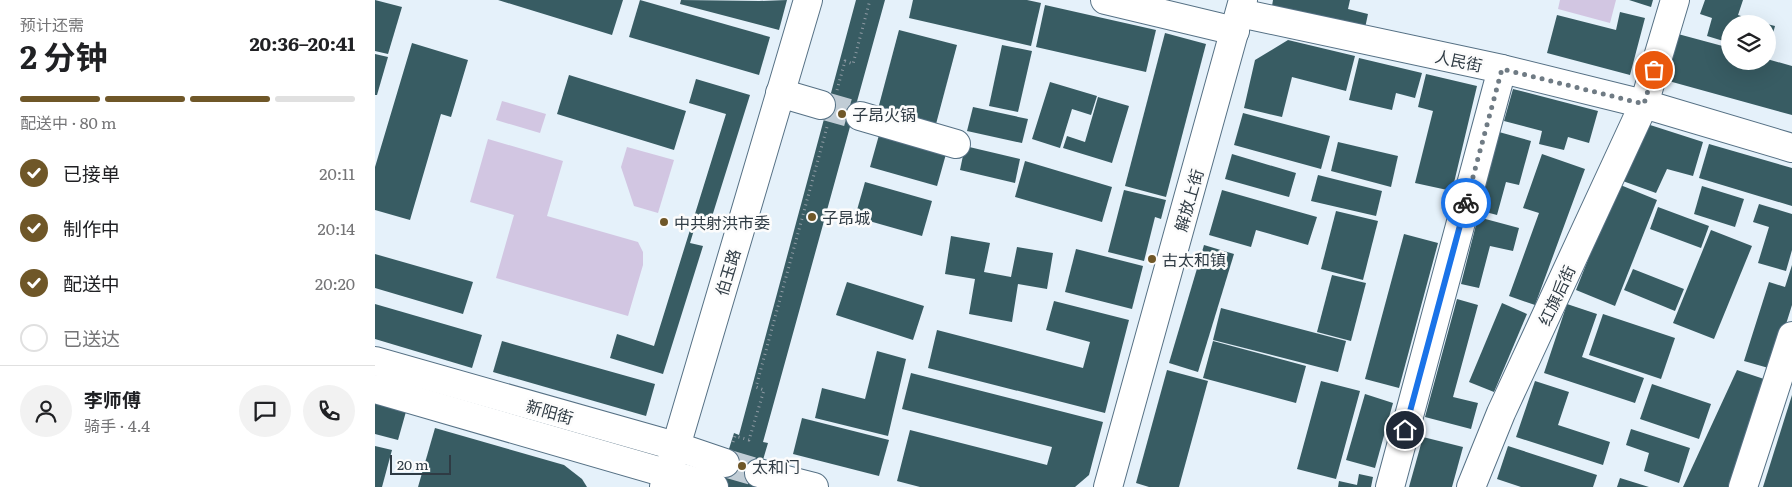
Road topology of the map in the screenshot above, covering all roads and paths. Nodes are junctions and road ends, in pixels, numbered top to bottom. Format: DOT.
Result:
graph roads {
  1 [pos="808,0"];
  2 [pos="870,0"];
  3 [pos="1105,0"];
  4 [pos="1675,0"];
  5 [pos="1239,14"];
  6 [pos="1502,69"];
  7 [pos="780,93"];
  8 [pos="1644,104"];
  9 [pos="828,108"];
  10 [pos="860,116"];
  11 [pos="956,144"];
  12 [pos="1792,148"];
  13 [pos="1792,336"];
  14 [pos="375,361"];
  15 [pos="375,389"];
  16 [pos="675,446"];
  17 [pos="729,454"];
  18 [pos="759,473"];
  19 [pos="666,480"];
  20 [pos="714,487"];
  21 [pos="814,487"];
  22 [pos="1108,487"];
  23 [pos="1390,487"];
  24 [pos="1471,487"];
  25 [pos="1743,487"];
  1 -- 7 [label="street, 伯玉路"];
  2 -- 9 [label="path"];
  3 -- 5 [label="street, 人民街"];
  4 -- 8 [label="street, 红旗后街"];
  5 -- 6 [label="street, 人民街"];
  5 -- 22 [label="street, 解放上街"];
  6 -- 8 [label="street, 人民街"];
  6 -- 23 [label="street"];
  7 -- 9 [label="street"];
  7 -- 16 [label="street, 伯玉路"];
  8 -- 12 [label="street, 人民街"];
  8 -- 24 [label="street, 红旗后街"];
  9 -- 17 [label="path"];
  10 -- 11 [label="street"];
  13 -- 25 [label="street"];
  14 -- 16 [label="street, 新阳街"];
  15 -- 19 [label="street, 新阳街"];
  16 -- 17 [label="street, 新阳街"];
  16 -- 19 [label="street, 伯玉路"];
  18 -- 21 [label="street"];
  19 -- 20 [label="street, 新阳街"];
}
